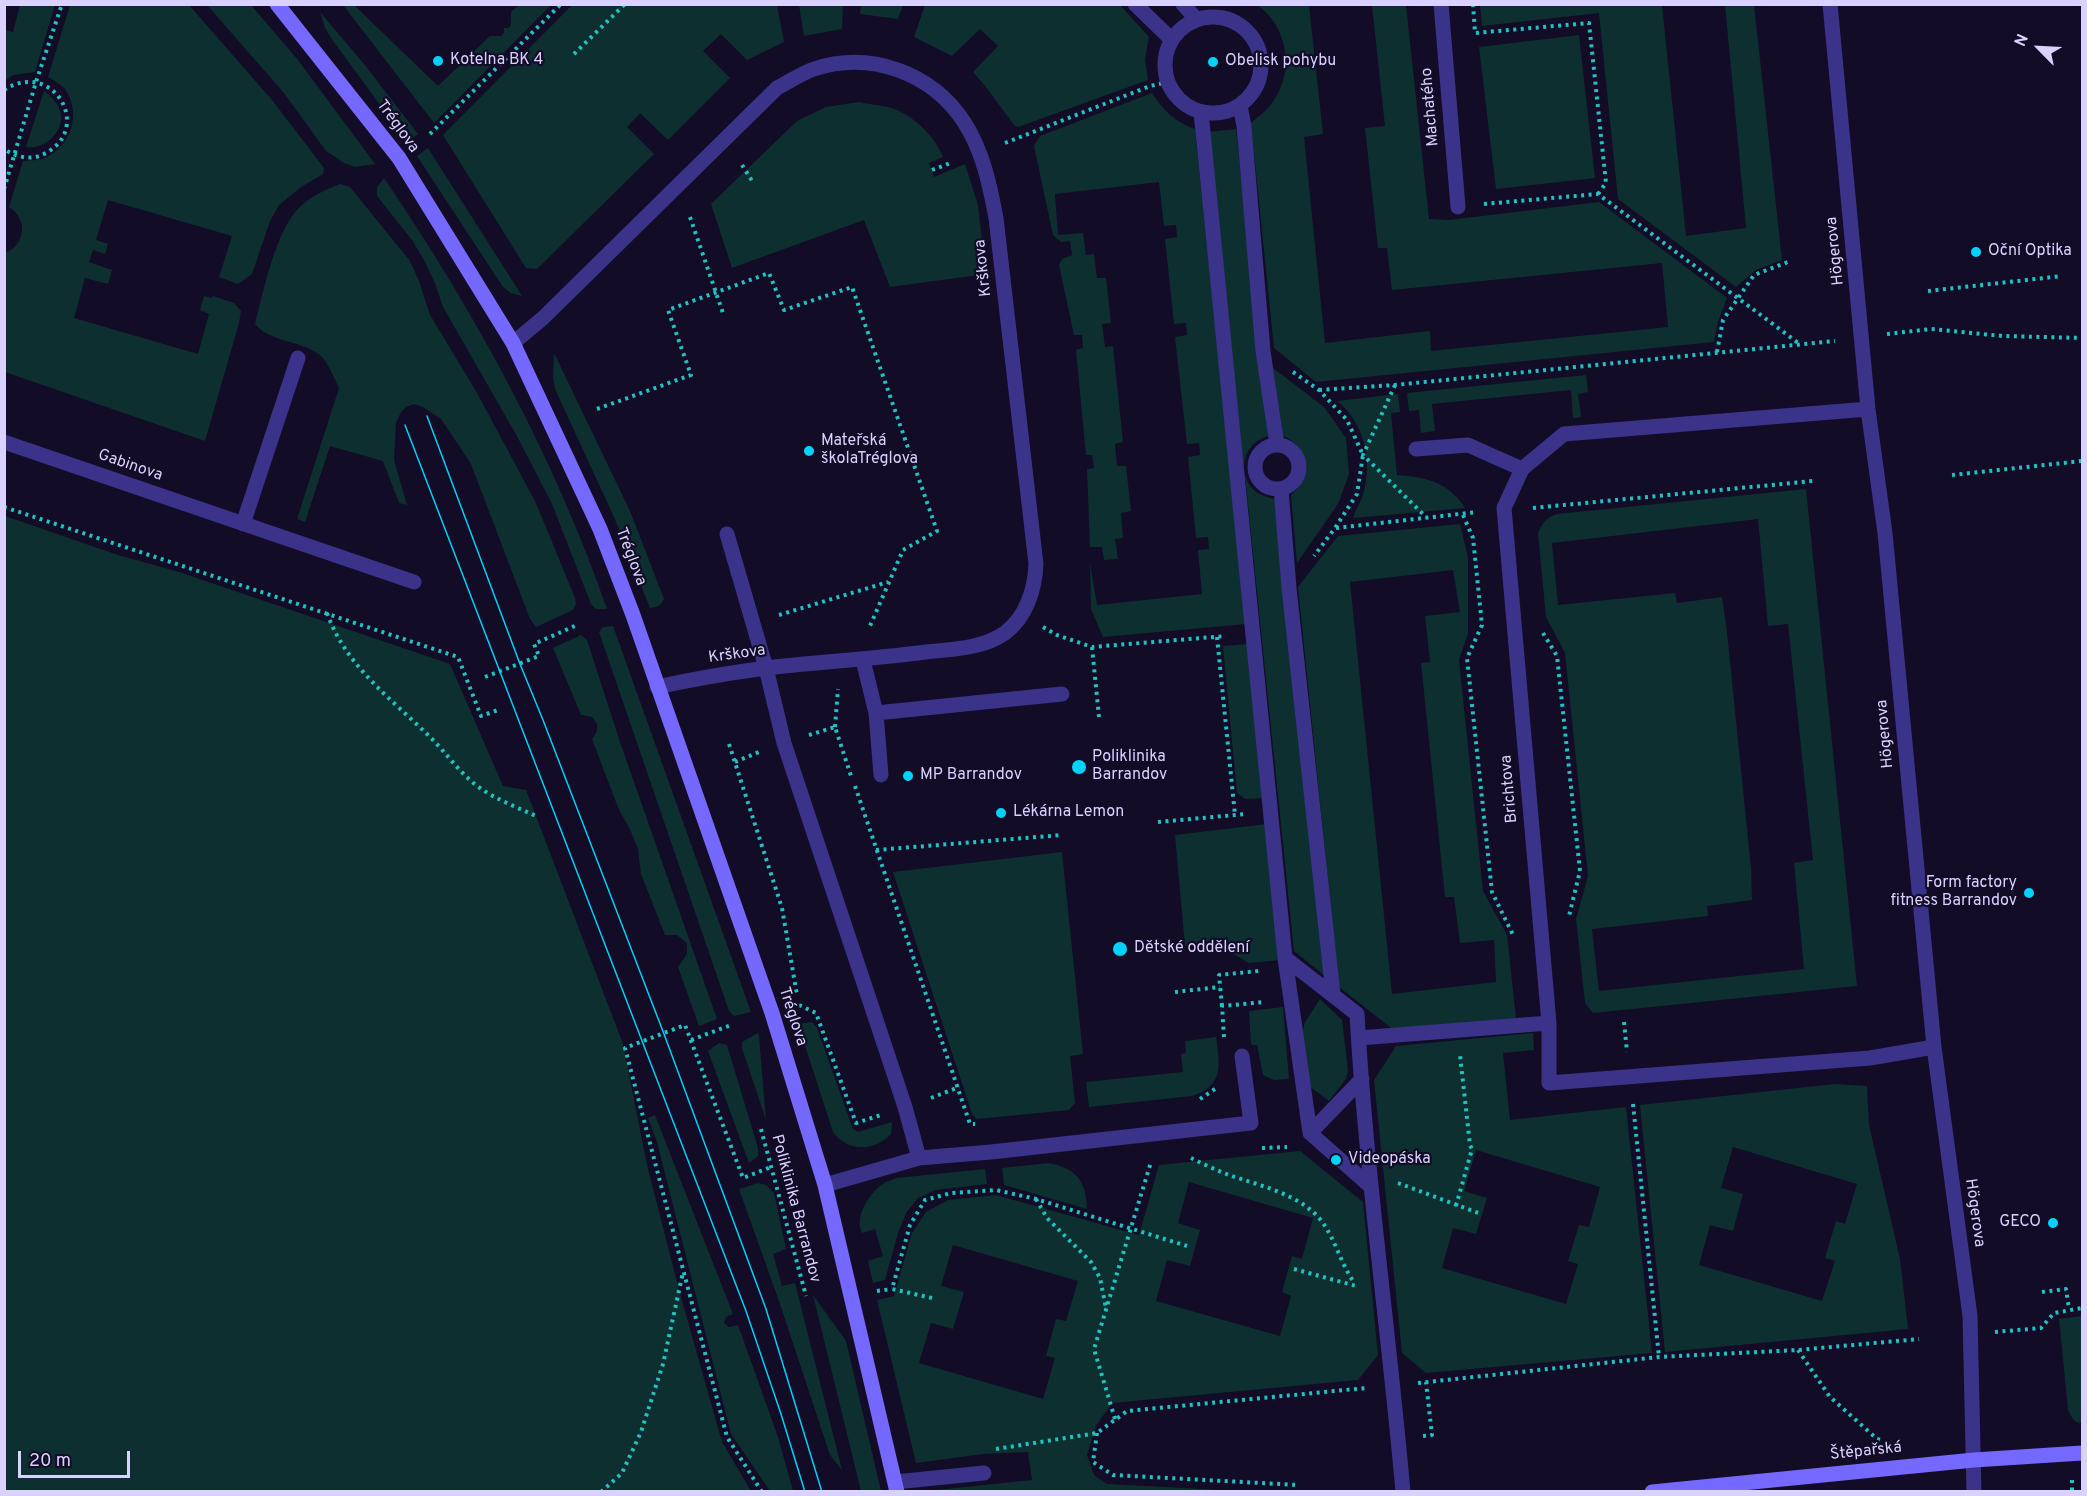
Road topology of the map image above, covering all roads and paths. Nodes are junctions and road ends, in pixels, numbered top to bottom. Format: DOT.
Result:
graph roads {
  1 [pos="62,4"];
  2 [pos="277,4"];
  3 [pos="561,4"];
  4 [pos="625,4"];
  5 [pos="1135,4"];
  6 [pos="1183,4"];
  7 [pos="1441,4"];
  8 [pos="1473,4"];
  9 [pos="1830,4"];
  10 [pos="1225,11"];
  11 [pos="1196,19"];
  12 [pos="1171,39"];
  13 [pos="574,54"];
  14 [pos="36,82"];
  15 [pos="1168,82"];
  16 [pos="4,90"];
  17 [pos="1240,106"];
  18 [pos="1201,112"];
  19 [pos="430,134"];
  20 [pos="1016,139"];
  21 [pos="4,149"];
  22 [pos="14,155"];
  23 [pos="953,162"];
  24 [pos="742,165"];
  25 [pos="932,170"];
  26 [pos="754,184"];
  27 [pos="4,189"];
  28 [pos="1598,194"];
  29 [pos="1458,207"];
  30 [pos="690,217"];
  31 [pos="1788,262"];
  32 [pos="2062,276"];
  33 [pos="715,291"];
  34 [pos="1928,291"];
  35 [pos="1737,298"];
  36 [pos="724,316"];
  37 [pos="1862,337"];
  38 [pos="2082,338"];
  39 [pos="513,344"];
  40 [pos="1801,345"];
  41 [pos="1717,352"];
  42 [pos="298,358"];
  43 [pos="1395,385"];
  44 [pos="1319,390"];
  45 [pos="1868,409"];
  46 [pos="597,410"];
  47 [pos="4,442"];
  48 [pos="1277,445"];
  49 [pos="1416,449"];
  50 [pos="2082,461"];
  51 [pos="1522,469"];
  52 [pos="1952,475"];
  53 [pos="1813,481"];
  54 [pos="1281,489"];
  55 [pos="4,507"];
  56 [pos="1536,507"];
  57 [pos="1503,508"];
  58 [pos="1463,515"];
  59 [pos="1533,515"];
  60 [pos="1426,517"];
  61 [pos="243,524"];
  62 [pos="1335,528"];
  63 [pos="727,534"];
  64 [pos="414,582"];
  65 [pos="889,582"];
  66 [pos="775,605"];
  67 [pos="327,613"];
  68 [pos="577,625"];
  69 [pos="870,626"];
  70 [pos="1542,630"];
  71 [pos="1216,637"];
  72 [pos="1092,647"];
  73 [pos="862,660"];
  74 [pos="836,662"];
  75 [pos="766,668"];
  76 [pos="485,677"];
  77 [pos="657,687"];
  78 [pos="1062,694"];
  79 [pos="498,710"];
  80 [pos="876,714"];
  81 [pos="1099,717"];
  82 [pos="835,727"];
  83 [pos="784,743"];
  84 [pos="729,744"];
  85 [pos="735,762"];
  86 [pos="881,776"];
  87 [pos="1270,812"];
  88 [pos="1235,815"];
  89 [pos="538,817"];
  90 [pos="1158,822"];
  91 [pos="1062,835"];
  92 [pos="876,850"];
  93 [pos="1568,920"];
  94 [pos="1514,936"];
  95 [pos="1286,963"];
  96 [pos="1220,987"];
  97 [pos="1175,993"];
  98 [pos="1334,994"];
  99 [pos="1291,999"];
  100 [pos="1222,1006"];
  101 [pos="1624,1022"];
  102 [pos="1549,1023"];
  103 [pos="731,1025"];
  104 [pos="1457,1031"];
  105 [pos="1359,1038"];
  106 [pos="691,1040"];
  107 [pos="1224,1047"];
  108 [pos="1934,1047"];
  109 [pos="1242,1056"];
  110 [pos="1630,1077"];
  111 [pos="1362,1078"];
  112 [pos="1220,1084"];
  113 [pos="959,1087"];
  114 [pos="930,1098"];
  115 [pos="1195,1100"];
  116 [pos="889,1112"];
  117 [pos="980,1124"];
  118 [pos="761,1129"];
  119 [pos="1310,1133"];
  120 [pos="1251,1149"];
  121 [pos="1152,1157"];
  122 [pos="1190,1157"];
  123 [pos="919,1158"];
  124 [pos="771,1167"];
  125 [pos="1369,1179"];
  126 [pos="825,1185"];
  127 [pos="1036,1199"];
  128 [pos="1456,1206"];
  129 [pos="1482,1214"];
  130 [pos="1131,1229"];
  131 [pos="1187,1246"];
  132 [pos="683,1268"];
  133 [pos="1294,1269"];
  134 [pos="1357,1286"];
  135 [pos="2042,1292"];
  136 [pos="1383,1293"];
  137 [pos="806,1296"];
  138 [pos="932,1298"];
  139 [pos="2082,1308"];
  140 [pos="1106,1309"];
  141 [pos="2069,1309"];
  142 [pos="1991,1333"];
  143 [pos="1919,1339"];
  144 [pos="1798,1350"];
  145 [pos="1659,1357"];
  146 [pos="1394,1384"];
  147 [pos="1115,1419"];
  148 [pos="1097,1433"];
  149 [pos="1888,1442"];
  150 [pos="2082,1453"];
  151 [pos="1974,1460"];
  152 [pos="984,1473"];
  153 [pos="2072,1478"];
  154 [pos="1298,1485"];
  155 [pos="896,1487"];
  156 [pos="601,1491"];
  157 [pos="762,1491"];
  158 [pos="1403,1491"];
  159 [pos="1653,1491"];
  160 [pos="1974,1491"];
  161 [pos="2072,1491"];
  1 -- 14 [label="path"];
  2 -- 39 [label="street, Tréglova"];
  3 -- 19 [label="path"];
  4 -- 13 [label="path"];
  5 -- 12 [label="street"];
  6 -- 11 [label="street"];
  7 -- 29 [label="street, Machatého"];
  8 -- 28 [label="path"];
  9 -- 37 [label="street, Högerova"];
  10 -- 11 [label="street"];
  10 -- 17 [label="street"];
  11 -- 12 [label="street"];
  12 -- 15 [label="street"];
  14 -- 16 [label="path"];
  14 -- 22 [label="path"];
  14 -- 22 [label="path"];
  15 -- 18 [label="street"];
  15 -- 20 [label="path"];
  17 -- 18 [label="street"];
  17 -- 48 [label="street"];
  18 -- 87 [label="street"];
  21 -- 22 [label="path"];
  22 -- 27 [label="path"];
  23 -- 25 [label="path"];
  24 -- 26 [label="path"];
  28 -- 29 [label="path"];
  28 -- 35 [label="path"];
  30 -- 33 [label="path"];
  31 -- 35 [label="path"];
  32 -- 34 [label="path"];
  33 -- 36 [label="path"];
  33 -- 46 [label="path"];
  33 -- 65 [label="path"];
  35 -- 40 [label="path"];
  35 -- 41 [label="path"];
  37 -- 38 [label="path"];
  37 -- 40 [label="path"];
  37 -- 45 [label="street, Högerova"];
  39 -- 73 [label="street, Krškova"];
  39 -- 77 [label="street, Tréglova"];
  40 -- 41 [label="path"];
  41 -- 43 [label="path"];
  42 -- 61 [label="street"];
  43 -- 44 [label="path"];
  43 -- 60 [label="path"];
  45 -- 51 [label="street"];
  45 -- 108 [label="street, Högerova"];
  47 -- 61 [label="street, Gabinova"];
  48 -- 54 [label="street"];
  48 -- 54 [label="street"];
  49 -- 51 [label="street"];
  50 -- 52 [label="path"];
  51 -- 57 [label="street"];
  53 -- 56 [label="path"];
  54 -- 98 [label="street"];
  55 -- 67 [label="path"];
  56 -- 57 [label="path"];
  56 -- 59 [label="path"];
  57 -- 58 [label="path"];
  57 -- 102 [label="street, Brichtova"];
  58 -- 60 [label="path"];
  58 -- 94 [label="path"];
  60 -- 62 [label="path"];
  61 -- 64 [label="street, Gabinova"];
  63 -- 75 [label="street"];
  65 -- 66 [label="path"];
  65 -- 69 [label="path"];
  67 -- 79 [label="path"];
  67 -- 89 [label="path"];
  68 -- 76 [label="path"];
  70 -- 93 [label="path"];
  71 -- 88 [label="path"];
  72 -- 81 [label="path"];
  73 -- 74 [label="street, Krškova"];
  73 -- 80 [label="street"];
  74 -- 75 [label="street, Krškova"];
  74 -- 82 [label="path"];
  75 -- 77 [label="street, Krškova"];
  75 -- 83 [label="street"];
  77 -- 126 [label="street, Tréglova"];
  78 -- 80 [label="street"];
  80 -- 86 [label="street"];
  82 -- 83 [label="path"];
  82 -- 92 [label="path"];
  83 -- 85 [label="path"];
  83 -- 123 [label="street"];
  84 -- 85 [label="path"];
  85 -- 116 [label="path"];
  87 -- 88 [label="path"];
  87 -- 95 [label="street"];
  88 -- 90 [label="path"];
  91 -- 92 [label="path"];
  92 -- 113 [label="path"];
  95 -- 96 [label="path"];
  95 -- 98 [label="street"];
  95 -- 99 [label="street"];
  96 -- 97 [label="path"];
  96 -- 100 [label="path"];
  98 -- 105 [label="street"];
  99 -- 100 [label="path"];
  99 -- 119 [label="street"];
  100 -- 107 [label="path"];
  101 -- 110 [label="path"];
  102 -- 104 [label="street"];
  102 -- 110 [label="street, Brichtova"];
  103 -- 106 [label="path"];
  104 -- 105 [label="street"];
  104 -- 128 [label="path"];
  105 -- 111 [label="street"];
  106 -- 124 [label="path"];
  106 -- 132 [label="path"];
  108 -- 110 [label="street, Brichtova"];
  108 -- 151 [label="street, Högerova"];
  109 -- 123 [label="street"];
  110 -- 145 [label="path"];
  111 -- 119 [label="street"];
  111 -- 125 [label="street"];
  112 -- 115 [label="path"];
  113 -- 114 [label="path"];
  113 -- 117 [label="path"];
  118 -- 124 [label="path, Poliklinika Barrandov"];
  119 -- 120 [label="path"];
  119 -- 125 [label="street"];
  121 -- 130 [label="path"];
  122 -- 134 [label="path"];
  123 -- 126 [label="street"];
  124 -- 137 [label="path, Poliklinika Barrandov"];
  125 -- 128 [label="path"];
  125 -- 136 [label="street"];
  126 -- 155 [label="street, Tréglova"];
  127 -- 130 [label="path"];
  127 -- 138 [label="path"];
  127 -- 140 [label="path"];
  128 -- 129 [label="path"];
  130 -- 131 [label="path"];
  130 -- 140 [label="path"];
  132 -- 156 [label="path"];
  132 -- 157 [label="path"];
  133 -- 134 [label="path"];
  134 -- 136 [label="path"];
  135 -- 141 [label="path"];
  136 -- 146 [label="street"];
  139 -- 141 [label="path"];
  140 -- 147 [label="path"];
  141 -- 142 [label="path"];
  143 -- 144 [label="path"];
  144 -- 145 [label="path"];
  144 -- 149 [label="path"];
  145 -- 146 [label="path"];
  146 -- 147 [label="path"];
  146 -- 158 [label="street"];
  147 -- 148 [label="path"];
  148 -- 152 [label="path"];
  148 -- 154 [label="path"];
  150 -- 151 [label="street, Štěpařská"];
  151 -- 159 [label="street, Štěpařská"];
  151 -- 160 [label="street, Högerova"];
  152 -- 155 [label="street"];
  153 -- 161 [label="path"];
}
